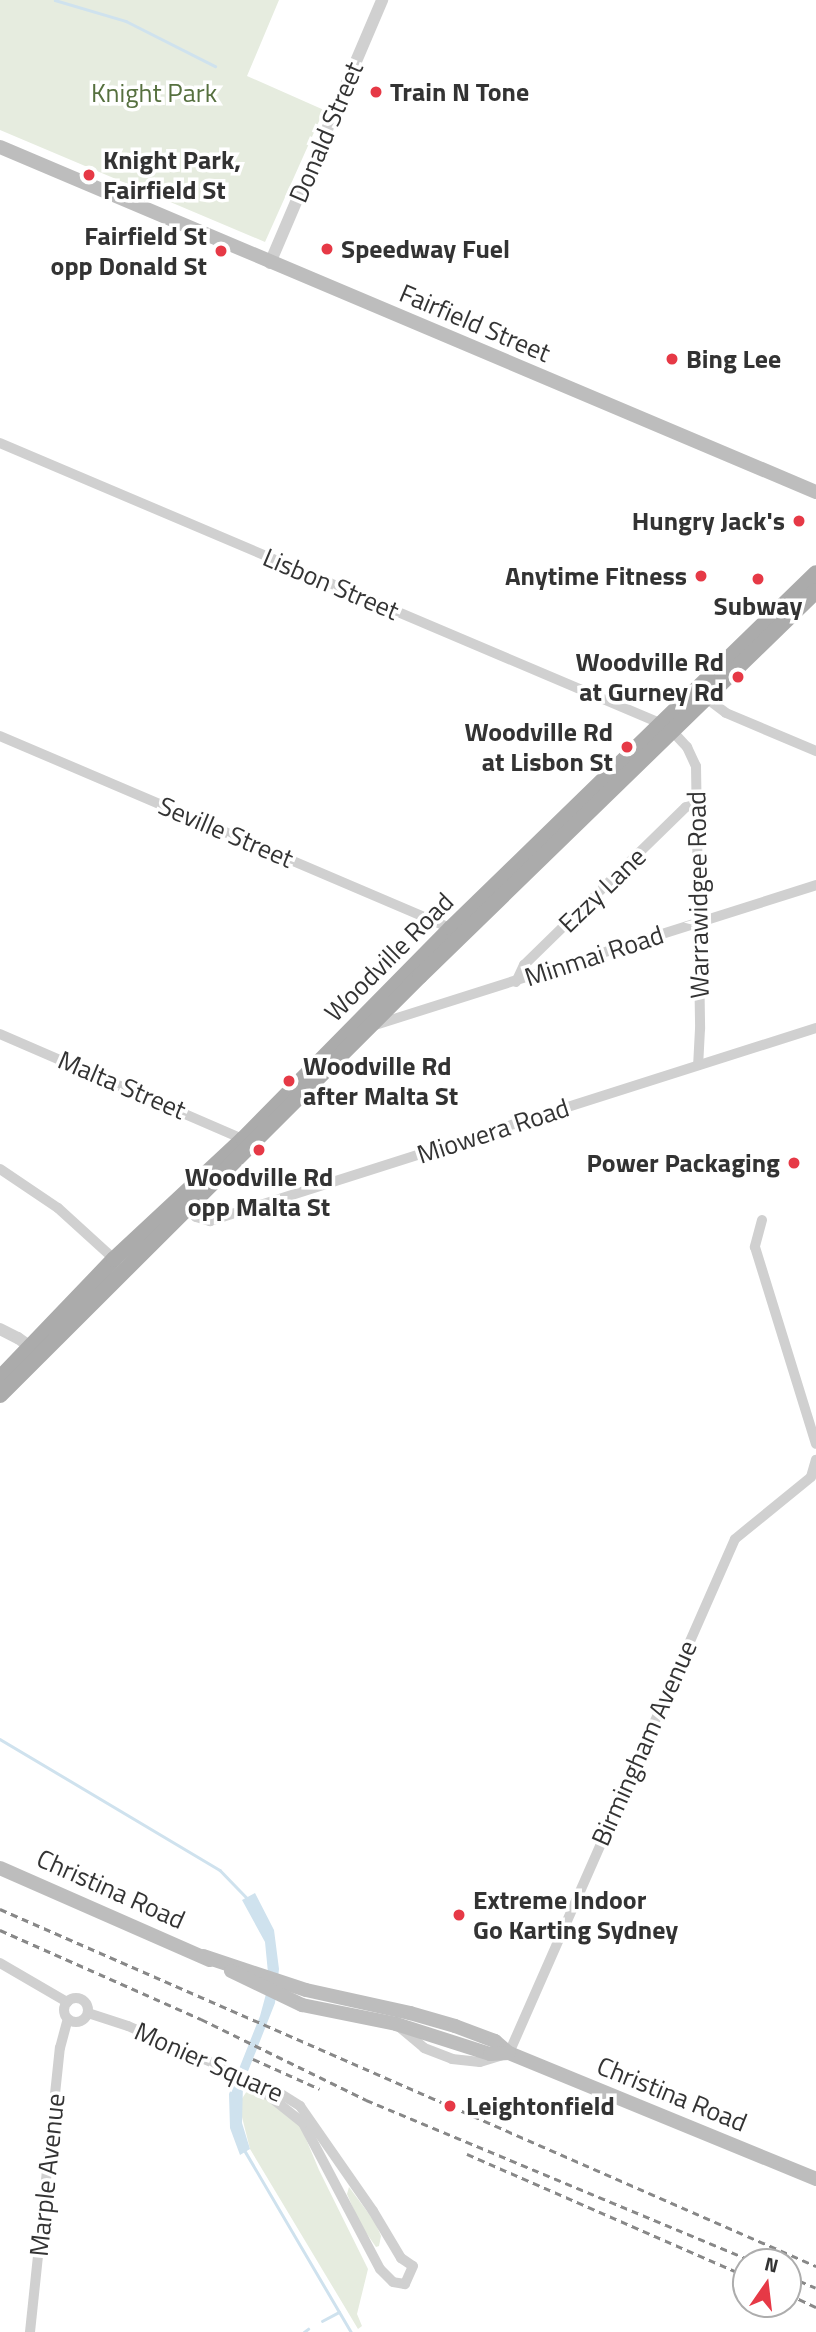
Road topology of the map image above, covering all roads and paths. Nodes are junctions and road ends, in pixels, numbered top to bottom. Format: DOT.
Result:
graph roads {
  1 [pos="382,0"];
  2 [pos="0,147"];
  3 [pos="270,263"];
  4 [pos="0,443"];
  5 [pos="816,492"];
  6 [pos="816,573"];
  7 [pos="816,591"];
  8 [pos="701,694"];
  9 [pos="667,728"];
  10 [pos="0,736"];
  11 [pos="816,751"];
  12 [pos="695,805"];
  13 [pos="816,885"];
  14 [pos="698,922"];
  15 [pos="451,928"];
  16 [pos="516,982"];
  17 [pos="371,1026"];
  18 [pos="816,1028"];
  19 [pos="0,1034"];
  20 [pos="698,1065"];
  21 [pos="243,1139"];
  22 [pos="0,1169"];
  23 [pos="183,1204"];
  24 [pos="762,1220"];
  25 [pos="114,1259"];
  26 [pos="0,1329"];
  27 [pos="34,1350"];
  28 [pos="0,1378"];
  29 [pos="0,1395"];
  30 [pos="816,1444"];
  31 [pos="816,1460"];
  32 [pos="0,1868"];
  33 [pos="0,1963"];
  34 [pos="281,1989"];
  35 [pos="67,2002"];
  36 [pos="88,2013"];
  37 [pos="68,2019"];
  38 [pos="509,2053"];
  39 [pos="247,2079"];
  40 [pos="816,2179"];
  41 [pos="30,2332"];
  1 -- 3 [label="street, Donald Street"];
  2 -- 3 [label="main road, Fairfield Street"];
  3 -- 5 [label="main road, Fairfield Street"];
  4 -- 9 [label="street, Lisbon Street"];
  6 -- 8 [label="main road, Woodville Road"];
  7 -- 8 [label="main road, Woodville Road"];
  8 -- 9 [label="main road, Woodville Road"];
  8 -- 11 [label="street"];
  9 -- 12 [label="street, Warrawidgee Road"];
  9 -- 15 [label="main road, Woodville Road"];
  9 -- 17 [label="main road, Woodville Road"];
  10 -- 15 [label="street, Seville Street"];
  12 -- 14 [label="street, Warrawidgee Road"];
  12 -- 16 [label="street, Ezzy Lane"];
  13 -- 14 [label="street, Minmai Road"];
  14 -- 16 [label="street, Minmai Road"];
  14 -- 20 [label="street, Warrawidgee Road"];
  15 -- 21 [label="main road, Woodville Road"];
  16 -- 17 [label="street, Minmai Road"];
  17 -- 23 [label="main road, Woodville Road"];
  18 -- 20 [label="street, Miowera Road"];
  19 -- 21 [label="street, Malta Street"];
  20 -- 23 [label="street, Miowera Road"];
  21 -- 23 [label="main road, Woodville Road"];
  22 -- 25 [label="street"];
  23 -- 25 [label="main road, Woodville Road"];
  23 -- 27 [label="main road, Woodville Road"];
  24 -- 30 [label="street"];
  25 -- 27 [label="main road, Woodville Road"];
  26 -- 27 [label="street"];
  27 -- 28 [label="main road, Woodville Road"];
  27 -- 29 [label="main road, Woodville Road"];
  31 -- 38 [label="street, Birmingham Avenue"];
  32 -- 34 [label="main road, Christina Road"];
  33 -- 35 [label="street"];
  34 -- 38 [label="main road, Christina Road"];
  34 -- 38 [label="main road, Christina Road"];
  35 -- 36 [label="street"];
  35 -- 37 [label="street"];
  36 -- 37 [label="street"];
  36 -- 39 [label="street, Monier Square"];
  37 -- 41 [label="street, Marple Avenue"];
  38 -- 40 [label="main road, Christina Road"];
  39 -- 39 [label="street, Monier Square"];
}
